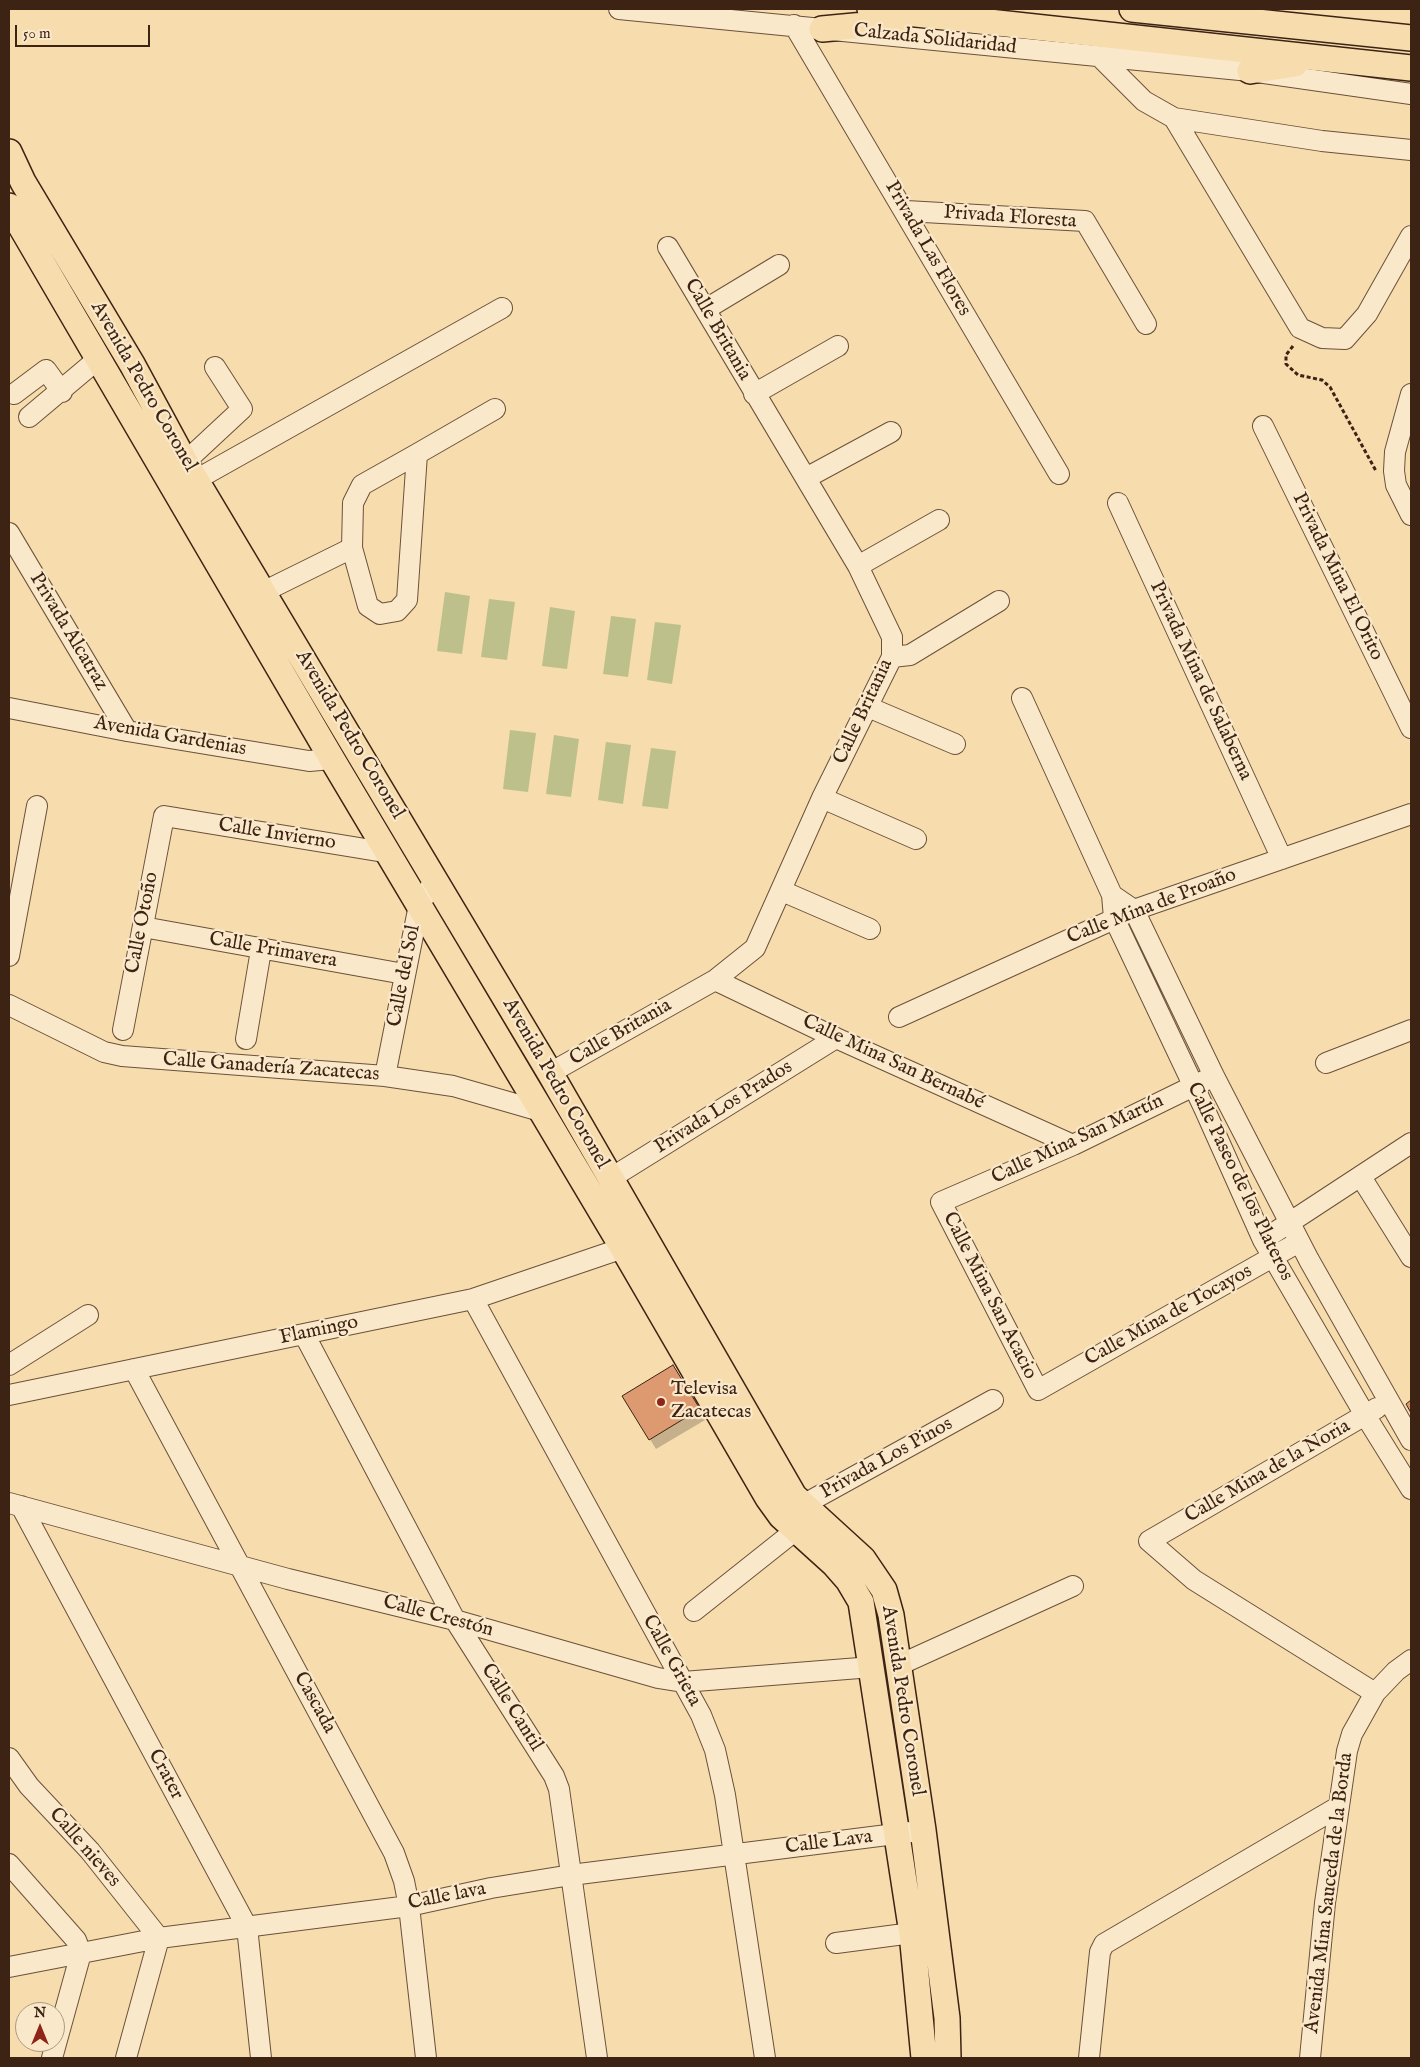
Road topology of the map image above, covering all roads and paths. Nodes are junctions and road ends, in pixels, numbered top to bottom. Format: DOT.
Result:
graph roads {
  1 [pos="619,9"];
  2 [pos="870,9"];
  3 [pos="1132,9"];
  4 [pos="1220,14"];
  5 [pos="1271,15"];
  6 [pos="959,17"];
  7 [pos="794,25"];
  8 [pos="822,28"];
  9 [pos="1411,38"];
  10 [pos="1099,56"];
  11 [pos="1325,60"];
  12 [pos="1411,68"];
  13 [pos="1250,71"];
  14 [pos="1411,94"];
  15 [pos="1174,118"];
  16 [pos="1411,150"];
  17 [pos="9,152"];
  18 [pos="9,206"];
  19 [pos="906,211"];
  20 [pos="1411,236"];
  21 [pos="668,247"];
  22 [pos="779,265"];
  23 [pos="502,308"];
  24 [pos="706,309"];
  25 [pos="1146,324"];
  26 [pos="1298,345"];
  27 [pos="838,346"];
  28 [pos="98,359"];
  29 [pos="215,367"];
  30 [pos="62,392"];
  31 [pos="14,394"];
  32 [pos="754,394"];
  33 [pos="1411,394"];
  34 [pos="495,410"];
  35 [pos="29,417"];
  36 [pos="1263,426"];
  37 [pos="891,432"];
  38 [pos="417,454"];
  39 [pos="1394,471"];
  40 [pos="1059,474"];
  41 [pos="181,476"];
  42 [pos="806,478"];
  43 [pos="1118,503"];
  44 [pos="1411,515"];
  45 [pos="939,520"];
  46 [pos="9,533"];
  47 [pos="352,548"];
  48 [pos="858,566"];
  49 [pos="264,592"];
  50 [pos="999,601"];
  51 [pos="892,657"];
  52 [pos="1022,698"];
  53 [pos="868,707"];
  54 [pos="9,708"];
  55 [pos="1411,728"];
  56 [pos="127,731"];
  57 [pos="955,744"];
  58 [pos="332,759"];
  59 [pos="822,798"];
  60 [pos="37,806"];
  61 [pos="1411,814"];
  62 [pos="164,816"];
  63 [pos="916,839"];
  64 [pos="390,853"];
  65 [pos="1282,858"];
  66 [pos="435,880"];
  67 [pos="782,891"];
  68 [pos="1112,895"];
  69 [pos="419,904"];
  70 [pos="1134,910"];
  71 [pos="1114,918"];
  72 [pos="143,927"];
  73 [pos="870,929"];
  74 [pos="261,950"];
  75 [pos="9,956"];
  76 [pos="404,974"];
  77 [pos="714,980"];
  78 [pos="9,1006"];
  79 [pos="899,1017"];
  80 [pos="123,1030"];
  81 [pos="1411,1030"];
  82 [pos="836,1038"];
  83 [pos="246,1039"];
  84 [pos="1326,1063"];
  85 [pos="550,1073"];
  86 [pos="385,1076"];
  87 [pos="1214,1076"];
  88 [pos="1193,1087"];
  89 [pos="540,1111"];
  90 [pos="1411,1143"];
  91 [pos="1073,1145"];
  92 [pos="1362,1177"];
  93 [pos="611,1178"];
  94 [pos="941,1202"];
  95 [pos="1295,1233"];
  96 [pos="623,1248"];
  97 [pos="1268,1249"];
  98 [pos="1411,1257"];
  99 [pos="474,1300"];
  100 [pos="88,1315"];
  101 [pos="304,1334"];
  102 [pos="698,1353"];
  103 [pos="9,1365"];
  104 [pos="134,1369"];
  105 [pos="1038,1390"];
  106 [pos="9,1395"];
  107 [pos="993,1400"];
  108 [pos="1388,1402"];
  109 [pos="1365,1415"];
  110 [pos="1411,1440"];
  111 [pos="1411,1489"];
  112 [pos="15,1504"];
  113 [pos="804,1506"];
  114 [pos="789,1523"];
  115 [pos="238,1565"];
  116 [pos="1073,1586"];
  117 [pos="694,1610"];
  118 [pos="456,1620"];
  119 [pos="1411,1660"];
  120 [pos="897,1666"];
  121 [pos="872,1667"];
  122 [pos="683,1682"];
  123 [pos="1375,1693"];
  124 [pos="9,1758"];
  125 [pos="1338,1807"];
  126 [pos="923,1830"];
  127 [pos="896,1834"];
  128 [pos="734,1856"];
  129 [pos="9,1864"];
  130 [pos="571,1875"];
  131 [pos="409,1906"];
  132 [pos="247,1927"];
  133 [pos="912,1933"];
  134 [pos="159,1938"];
  135 [pos="836,1943"];
  136 [pos="81,1953"];
  137 [pos="9,1967"];
  138 [pos="52,2058"];
  139 [pos="126,2058"];
  140 [pos="262,2058"];
  141 [pos="426,2058"];
  142 [pos="597,2058"];
  143 [pos="765,2058"];
  144 [pos="924,2058"];
  145 [pos="948,2058"];
  146 [pos="1089,2058"];
  147 [pos="1310,2058"];
  1 -- 7 [label="street, Calzada Solidaridad"];
  2 -- 6 [label="main road, Calzada Solidaridad"];
  3 -- 4 [label="main road"];
  4 -- 5 [label="main road"];
  5 -- 9 [label="main road"];
  6 -- 8 [label="main road"];
  6 -- 11 [label="main road, Calzada Solidaridad"];
  7 -- 8 [label="street, Calzada Solidaridad"];
  7 -- 19 [label="street, Privada Las Flores"];
  8 -- 10 [label="street, Calzada Solidaridad"];
  10 -- 13 [label="street, Calzada Solidaridad"];
  10 -- 15 [label="street"];
  11 -- 12 [label="main road, Calzada Solidaridad"];
  11 -- 13 [label="main road"];
  13 -- 14 [label="street, Calzada Solidaridad"];
  15 -- 16 [label="street"];
  15 -- 20 [label="street"];
  17 -- 41 [label="main road, Avenida Pedro Coronel"];
  18 -- 28 [label="main road, Avenida Pedro Coronel"];
  19 -- 25 [label="street, Privada Floresta"];
  19 -- 40 [label="street, Privada Las Flores"];
  21 -- 24 [label="street, Calle Britania"];
  22 -- 24 [label="street"];
  23 -- 41 [label="street"];
  24 -- 32 [label="street, Calle Britania"];
  26 -- 39 [label="path"];
  27 -- 32 [label="street"];
  28 -- 30 [label="street"];
  28 -- 41 [label="main road, Avenida Pedro Coronel"];
  29 -- 41 [label="street"];
  30 -- 31 [label="street"];
  30 -- 35 [label="street"];
  32 -- 42 [label="street, Calle Britania"];
  33 -- 39 [label="street"];
  34 -- 38 [label="street"];
  36 -- 55 [label="street, Privada Mina El Orito"];
  37 -- 42 [label="street"];
  38 -- 47 [label="street"];
  38 -- 47 [label="street"];
  39 -- 44 [label="street"];
  41 -- 49 [label="main road, Avenida Pedro Coronel"];
  41 -- 58 [label="main road, Avenida Pedro Coronel"];
  42 -- 48 [label="street, Calle Britania"];
  43 -- 65 [label="street, Privada Mina de Salaberna"];
  45 -- 48 [label="street"];
  46 -- 56 [label="street, Privada Alcatraz"];
  47 -- 49 [label="street"];
  48 -- 51 [label="street, Calle Britania"];
  49 -- 66 [label="main road, Avenida Pedro Coronel"];
  50 -- 51 [label="street"];
  51 -- 53 [label="street, Calle Britania"];
  52 -- 68 [label="street"];
  53 -- 57 [label="street"];
  53 -- 59 [label="street, Calle Britania"];
  54 -- 56 [label="street, Avenida Gardenias"];
  56 -- 58 [label="street, Avenida Gardenias"];
  58 -- 64 [label="main road, Avenida Pedro Coronel"];
  59 -- 63 [label="street"];
  59 -- 67 [label="street, Calle Britania"];
  60 -- 75 [label="street"];
  61 -- 65 [label="street, Calle Mina de Proaño"];
  62 -- 64 [label="street, Calle Invierno"];
  62 -- 72 [label="street, Calle Otoño"];
  64 -- 69 [label="main road, Avenida Pedro Coronel"];
  65 -- 70 [label="street, Calle Mina de Proaño"];
  66 -- 69 [label="street, Calle del Sol"];
  66 -- 85 [label="main road, Avenida Pedro Coronel"];
  67 -- 73 [label="street"];
  67 -- 77 [label="street, Calle Britania"];
  68 -- 70 [label="street"];
  68 -- 71 [label="street"];
  69 -- 76 [label="street, Calle del Sol"];
  69 -- 89 [label="main road, Avenida Pedro Coronel"];
  70 -- 71 [label="street, Calle Mina de Proaño"];
  70 -- 87 [label="street, Calle Paseo de los Plateros"];
  71 -- 79 [label="street, Calle Mina de Proaño"];
  71 -- 88 [label="street, Calle Paseo de los Plateros"];
  72 -- 74 [label="street, Calle Primavera"];
  72 -- 80 [label="street, Calle Otoño"];
  74 -- 76 [label="street, Calle Primavera"];
  74 -- 83 [label="street"];
  76 -- 86 [label="street, Calle del Sol"];
  77 -- 82 [label="street, Calle Mina San Bernabé"];
  77 -- 85 [label="street, Calle Britania"];
  78 -- 86 [label="street, Calle Ganadería Zacatecas"];
  81 -- 84 [label="street"];
  82 -- 91 [label="street, Calle Mina San Bernabé"];
  82 -- 93 [label="street, Privada Los Prados"];
  85 -- 93 [label="main road, Avenida Pedro Coronel"];
  86 -- 89 [label="street, Calle Ganadería Zacatecas"];
  87 -- 88 [label="street, Calle Mina San Martín"];
  87 -- 95 [label="street, Calle Paseo de los Plateros"];
  88 -- 91 [label="street, Calle Mina San Martín"];
  88 -- 97 [label="street, Calle Paseo de los Plateros"];
  89 -- 96 [label="main road, Avenida Pedro Coronel"];
  90 -- 92 [label="street, Calle Mina de Tocayos"];
  91 -- 94 [label="street, Calle Mina San Martín"];
  92 -- 95 [label="street, Calle Mina de Tocayos"];
  92 -- 98 [label="street"];
  93 -- 102 [label="main road, Avenida Pedro Coronel"];
  94 -- 105 [label="street, Calle Mina San Acacio"];
  95 -- 97 [label="street, Calle Mina de Tocayos"];
  95 -- 108 [label="street, Calle Paseo de los Plateros"];
  96 -- 99 [label="street, Flamingo"];
  96 -- 102 [label="main road, Avenida Pedro Coronel"];
  97 -- 105 [label="street, Calle Mina de Tocayos"];
  97 -- 109 [label="street, Calle Paseo de los Plateros"];
  99 -- 101 [label="street, Flamingo"];
  99 -- 122 [label="street, Calle Grieta"];
  100 -- 103 [label="street"];
  101 -- 104 [label="street, Flamingo"];
  101 -- 118 [label="street, Calle Cantil"];
  102 -- 113 [label="main road, Avenida Pedro Coronel"];
  102 -- 114 [label="main road, Avenida Pedro Coronel"];
  104 -- 106 [label="street, Flamingo"];
  104 -- 115 [label="street, Cascada"];
  107 -- 113 [label="street, Privada Los Pinos"];
  108 -- 109 [label="street, Calle Mina de la Noria"];
  108 -- 110 [label="street, Calle Paseo de los Plateros"];
  109 -- 111 [label="street, Calle Paseo de los Plateros"];
  109 -- 123 [label="street, Calle Mina de la Noria"];
  112 -- 115 [label="street, Calle Crestón"];
  112 -- 132 [label="street, Crater"];
  113 -- 114 [label="street, Privada Los Pinos"];
  113 -- 120 [label="main road, Avenida Pedro Coronel"];
  114 -- 117 [label="street, Privada Los Pinos"];
  114 -- 121 [label="main road, Avenida Pedro Coronel"];
  115 -- 118 [label="street, Calle Crestón"];
  115 -- 131 [label="street, Cascada"];
  116 -- 120 [label="street"];
  118 -- 122 [label="street, Calle Crestón"];
  118 -- 130 [label="street, Calle Cantil"];
  119 -- 123 [label="street, Avenida Mina Sauceda de la Borda"];
  120 -- 126 [label="main road, Avenida Pedro Coronel"];
  121 -- 122 [label="street, Calle Crestón"];
  121 -- 127 [label="main road, Avenida Pedro Coronel"];
  122 -- 128 [label="street, Calle Grieta"];
  123 -- 125 [label="street, Avenida Mina Sauceda de la Borda"];
  124 -- 134 [label="street, Calle nieves"];
  125 -- 146 [label="street"];
  125 -- 147 [label="street, Avenida Mina Sauceda de la Borda"];
  126 -- 127 [label="street, Calle Lava"];
  126 -- 145 [label="main road, Avenida Pedro Coronel"];
  127 -- 128 [label="street, Calle Lava"];
  127 -- 133 [label="main road, Avenida Pedro Coronel"];
  128 -- 130 [label="street, Calle lava"];
  128 -- 143 [label="street, Calle Grieta"];
  129 -- 136 [label="street"];
  130 -- 131 [label="street, Calle lava"];
  130 -- 142 [label="street, Calle Cantil"];
  131 -- 132 [label="street, Calle lava"];
  131 -- 141 [label="street, Cascada"];
  132 -- 134 [label="street, Calle lava"];
  132 -- 140 [label="street, Crater"];
  133 -- 135 [label="street"];
  133 -- 144 [label="main road, Avenida Pedro Coronel"];
  134 -- 136 [label="street, Calle lava"];
  134 -- 139 [label="street"];
  136 -- 137 [label="street, Calle lava"];
  136 -- 138 [label="street"];
}
